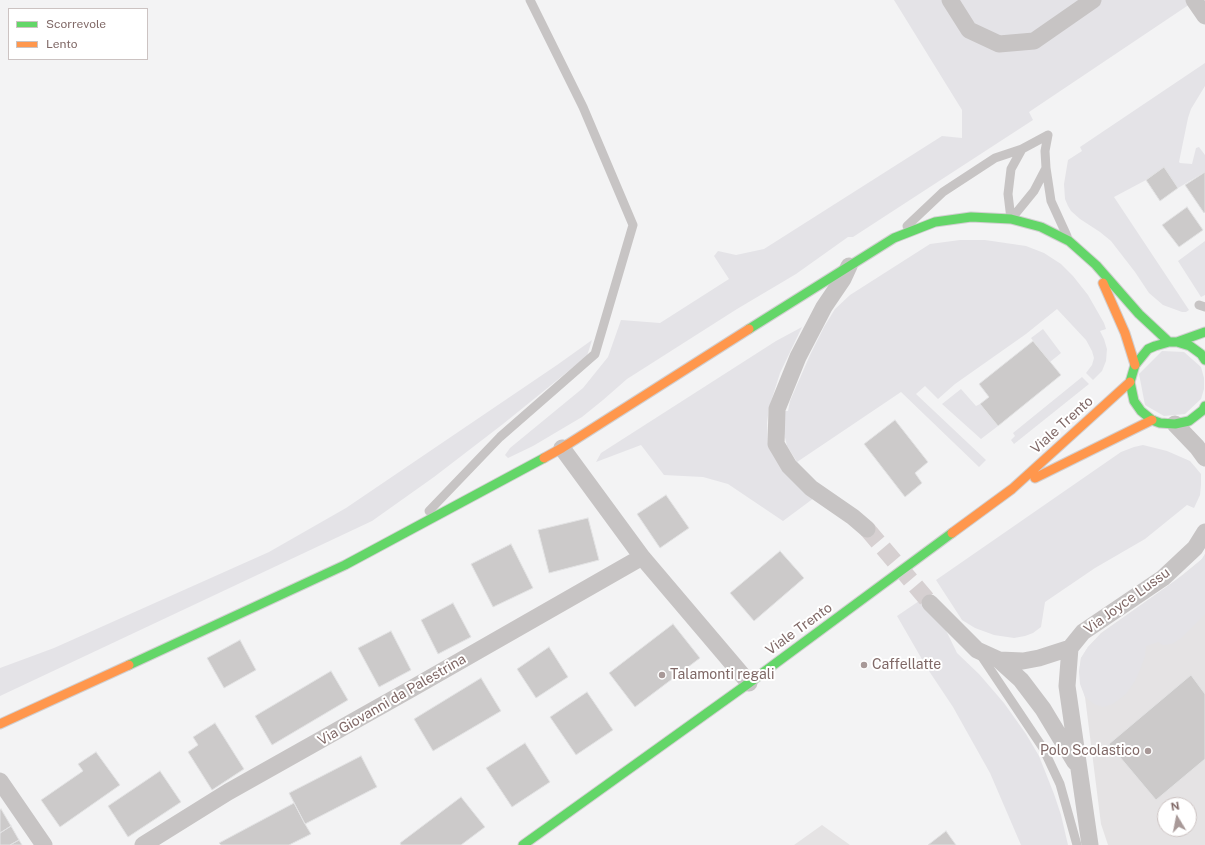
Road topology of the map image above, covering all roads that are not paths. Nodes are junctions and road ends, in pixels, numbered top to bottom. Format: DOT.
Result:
graph roads {
  1 [pos="530,0"];
  2 [pos="950,0"];
  3 [pos="1093,0"];
  4 [pos="1194,0"];
  5 [pos="1205,16"];
  6 [pos="1022,149"];
  7 [pos="1046,168"];
  8 [pos="1012,219"];
  9 [pos="894,238"];
  10 [pos="1069,242"];
  11 [pos="1096,265"];
  12 [pos="849,266"];
  13 [pos="1205,332"];
  14 [pos="1173,342"];
  15 [pos="1205,360"];
  16 [pos="1135,365"];
  17 [pos="1130,382"];
  18 [pos="1205,406"];
  19 [pos="1152,420"];
  20 [pos="1175,424"];
  21 [pos="562,448"];
  22 [pos="1205,458"];
  23 [pos="1012,489"];
  24 [pos="413,528"];
  25 [pos="867,529"];
  26 [pos="1205,532"];
  27 [pos="642,557"];
  28 [pos="930,603"];
  29 [pos="1070,648"];
  30 [pos="977,650"];
  31 [pos="999,660"];
  32 [pos="749,683"];
  33 [pos="0,724"];
  34 [pos="1079,769"];
  35 [pos="0,781"];
  36 [pos="44,845"];
  37 [pos="143,845"];
  38 [pos="523,845"];
  39 [pos="1077,845"];
  40 [pos="1090,845"];
  1 -- 24 [label="lane"];
  2 -- 3 [label="street"];
  4 -- 5 [label="street"];
  6 -- 7 [label="lane"];
  6 -- 8 [label="lane"];
  6 -- 9 [label="lane"];
  7 -- 8 [label="lane"];
  7 -- 10 [label="lane"];
  8 -- 9 [label="street"];
  8 -- 10 [label="street"];
  9 -- 12 [label="street"];
  10 -- 11 [label="street"];
  11 -- 14 [label="street"];
  11 -- 16 [label="street"];
  12 -- 21 [label="street"];
  12 -- 25 [label="street"];
  13 -- 14 [label="street"];
  14 -- 15 [label="street"];
  14 -- 16 [label="street"];
  16 -- 17 [label="street"];
  17 -- 19 [label="street"];
  17 -- 23 [label="street, Viale Trento"];
  18 -- 20 [label="street"];
  19 -- 20 [label="street"];
  19 -- 23 [label="street, Viale Trento"];
  20 -- 22 [label="street"];
  21 -- 24 [label="street"];
  21 -- 27 [label="street"];
  23 -- 32 [label="street, Viale Trento"];
  24 -- 33 [label="street"];
  26 -- 29 [label="street, Via Joyce Lussu"];
  27 -- 32 [label="street"];
  27 -- 37 [label="street, Via Giovanni da Palestrina"];
  28 -- 30 [label="street"];
  29 -- 31 [label="street"];
  29 -- 34 [label="street"];
  30 -- 31 [label="street"];
  30 -- 39 [label="lane"];
  31 -- 34 [label="street"];
  32 -- 38 [label="street, Viale Trento"];
  34 -- 40 [label="street"];
  35 -- 36 [label="street"];
}
